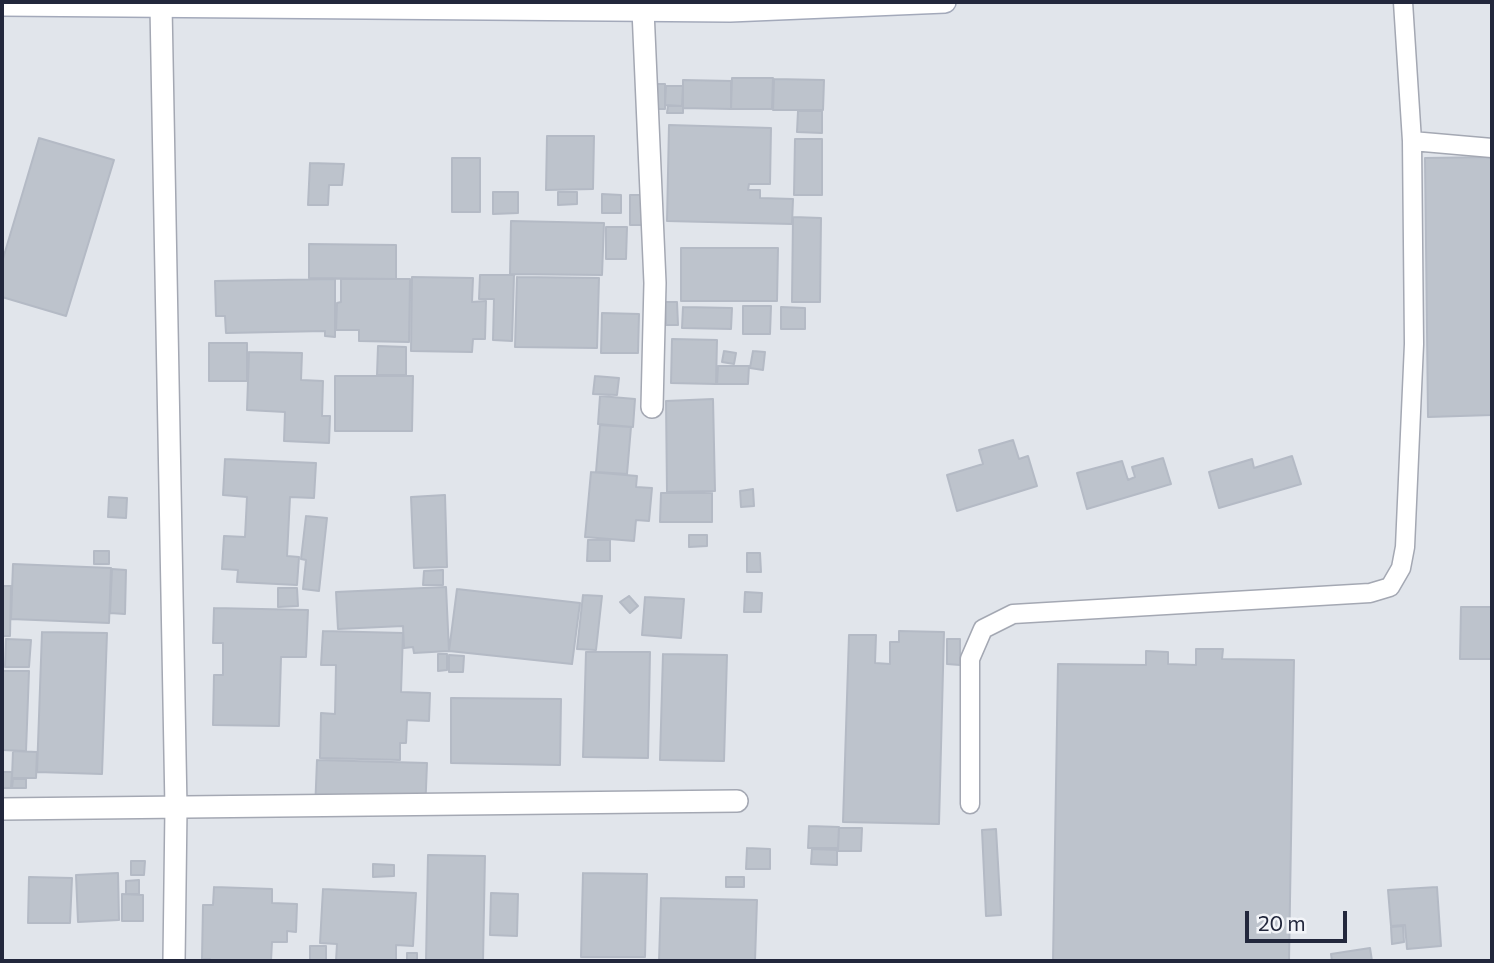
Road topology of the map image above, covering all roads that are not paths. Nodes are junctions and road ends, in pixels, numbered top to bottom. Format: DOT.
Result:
graph roads {
  1 [pos="944,2"];
  2 [pos="1404,2"];
  3 [pos="2,5"];
  4 [pos="162,6"];
  5 [pos="733,7"];
  6 [pos="642,10"];
  7 [pos="1412,141"];
  8 [pos="1492,148"];
  9 [pos="652,407"];
  10 [pos="737,801"];
  11 [pos="970,804"];
  12 [pos="176,808"];
  13 [pos="2,809"];
  14 [pos="174,961"];
  1 -- 5 [label="street"];
  2 -- 7 [label="lane"];
  3 -- 4 [label="street"];
  4 -- 6 [label="street"];
  4 -- 12 [label="street"];
  5 -- 6 [label="street"];
  6 -- 9 [label="street"];
  7 -- 8 [label="lane"];
  7 -- 11 [label="lane"];
  10 -- 12 [label="street"];
  12 -- 13 [label="street"];
  12 -- 14 [label="street"];
}
